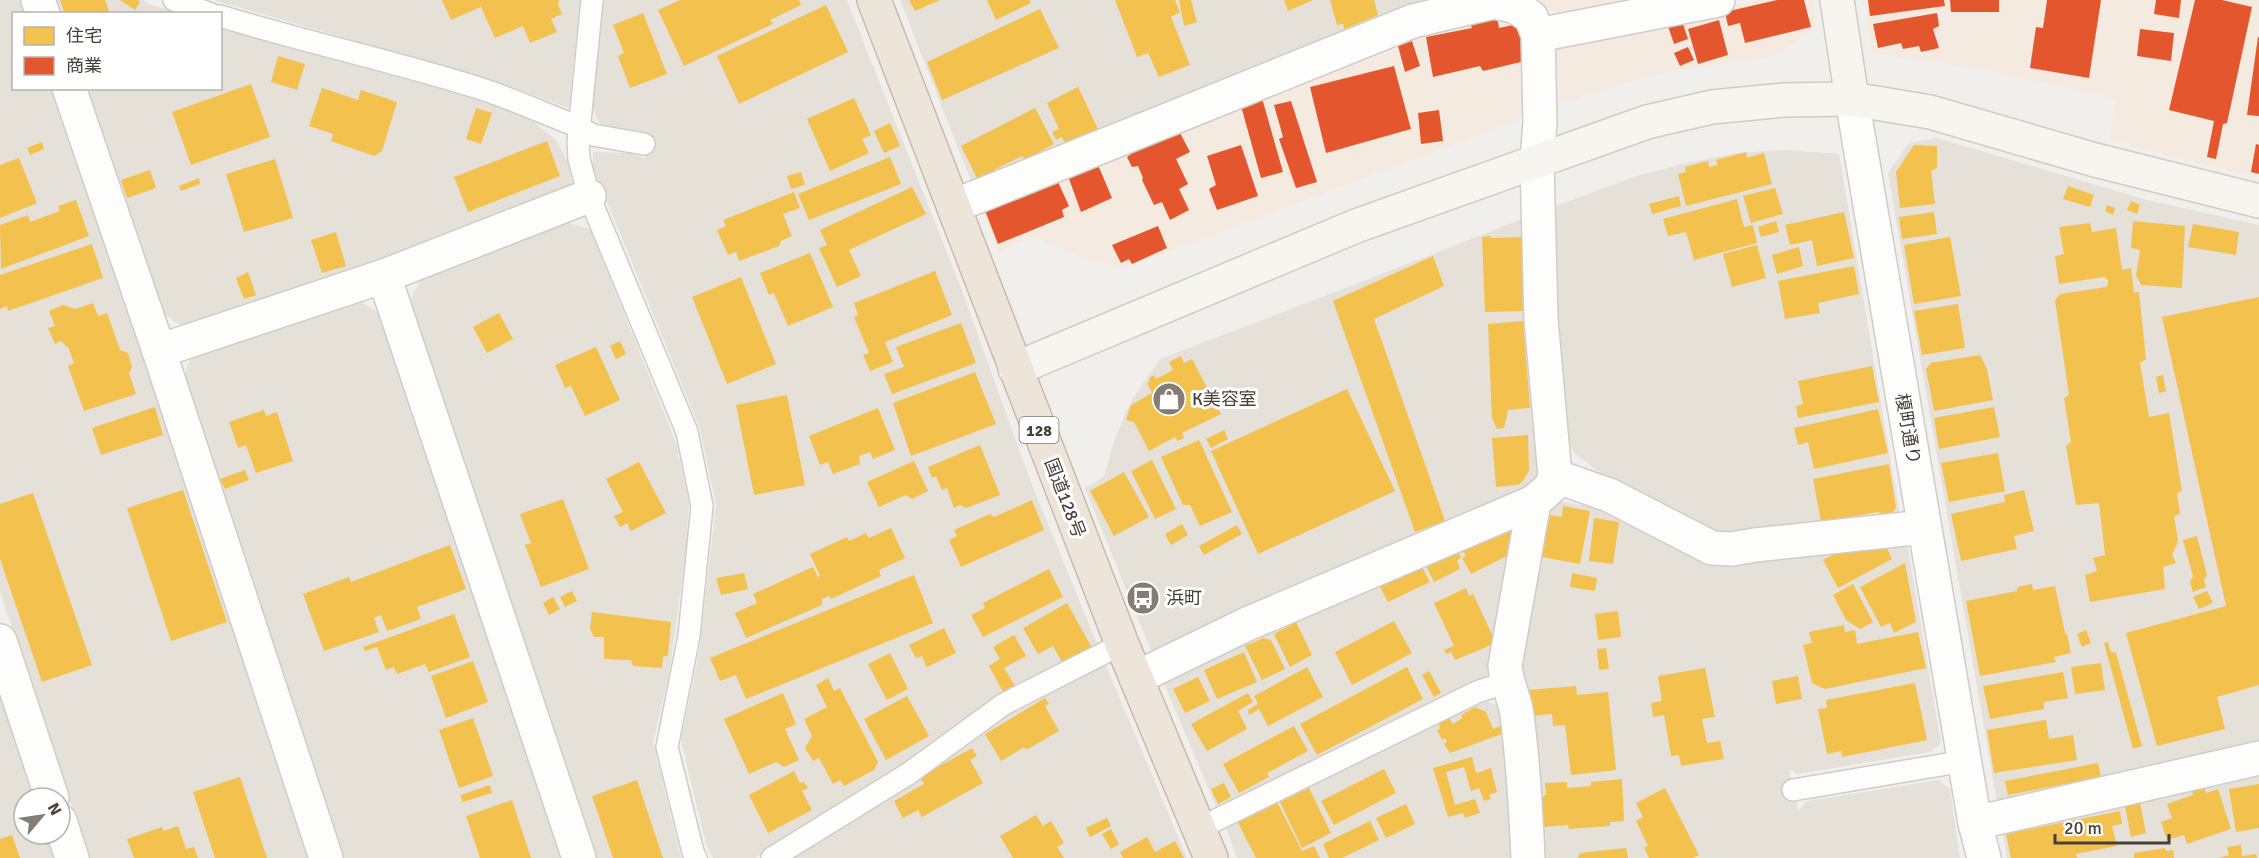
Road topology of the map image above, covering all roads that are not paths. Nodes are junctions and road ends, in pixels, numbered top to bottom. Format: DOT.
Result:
graph roads {
  1 [pos="174,0"];
  2 [pos="592,0"];
  3 [pos="874,0"];
  4 [pos="1719,0"];
  5 [pos="1837,0"];
  6 [pos="1472,3"];
  7 [pos="206,12"];
  8 [pos="222,17"];
  9 [pos="1538,35"];
  10 [pos="70,90"];
  11 [pos="1852,99"];
  12 [pos="579,127"];
  13 [pos="644,144"];
  14 [pos="1537,162"];
  15 [pos="589,196"];
  16 [pos="2259,201"];
  17 [pos="954,206"];
  18 [pos="384,276"];
  19 [pos="159,351"];
  20 [pos="1015,369"];
  21 [pos="1555,476"];
  22 [pos="1534,502"];
  23 [pos="1924,527"];
  24 [pos="0,641"];
  25 [pos="1122,644"];
  26 [pos="1136,678"];
  27 [pos="1507,682"];
  28 [pos="2259,758"];
  29 [pos="1965,761"];
  30 [pos="48,786"];
  31 [pos="1793,790"];
  32 [pos="1976,823"];
  33 [pos="1200,828"];
  34 [pos="326,858"];
  35 [pos="579,858"];
  36 [pos="696,858"];
  37 [pos="772,858"];
  38 [pos="1211,858"];
  39 [pos="1528,858"];
  40 [pos="1984,858"];
  1 -- 7 [label="lane"];
  2 -- 12 [label="lane"];
  3 -- 17 [label="highway, 国道128号 / 128"];
  4 -- 9 [label="street"];
  5 -- 11 [label="street, 榎町通り"];
  6 -- 9 [label="street"];
  6 -- 17 [label="street"];
  8 -- 12 [label="lane"];
  9 -- 14 [label="street"];
  10 -- 19 [label="street"];
  11 -- 14 [label="street"];
  11 -- 16 [label="street"];
  11 -- 23 [label="street, 榎町通り"];
  12 -- 13 [label="lane"];
  12 -- 15 [label="lane"];
  14 -- 20 [label="street"];
  14 -- 21 [label="street"];
  15 -- 18 [label="street"];
  15 -- 36 [label="lane"];
  17 -- 20 [label="highway, 国道128号 / 128"];
  18 -- 19 [label="street"];
  18 -- 35 [label="street"];
  19 -- 34 [label="street"];
  20 -- 25 [label="highway, 国道128号 / 128"];
  21 -- 22 [label="street"];
  21 -- 23 [label="street"];
  22 -- 26 [label="street"];
  22 -- 27 [label="street"];
  23 -- 29 [label="street, 榎町通り"];
  24 -- 30 [label="street"];
  25 -- 26 [label="highway, 国道128号 / 128"];
  25 -- 37 [label="lane"];
  26 -- 33 [label="highway, 国道128号 / 128"];
  27 -- 33 [label="lane"];
  27 -- 39 [label="street"];
  28 -- 32 [label="street"];
  29 -- 31 [label="lane"];
  29 -- 32 [label="street, 榎町通り"];
  32 -- 40 [label="street, 榎町通り"];
  33 -- 38 [label="highway, 国道128号 / 128"];
}
